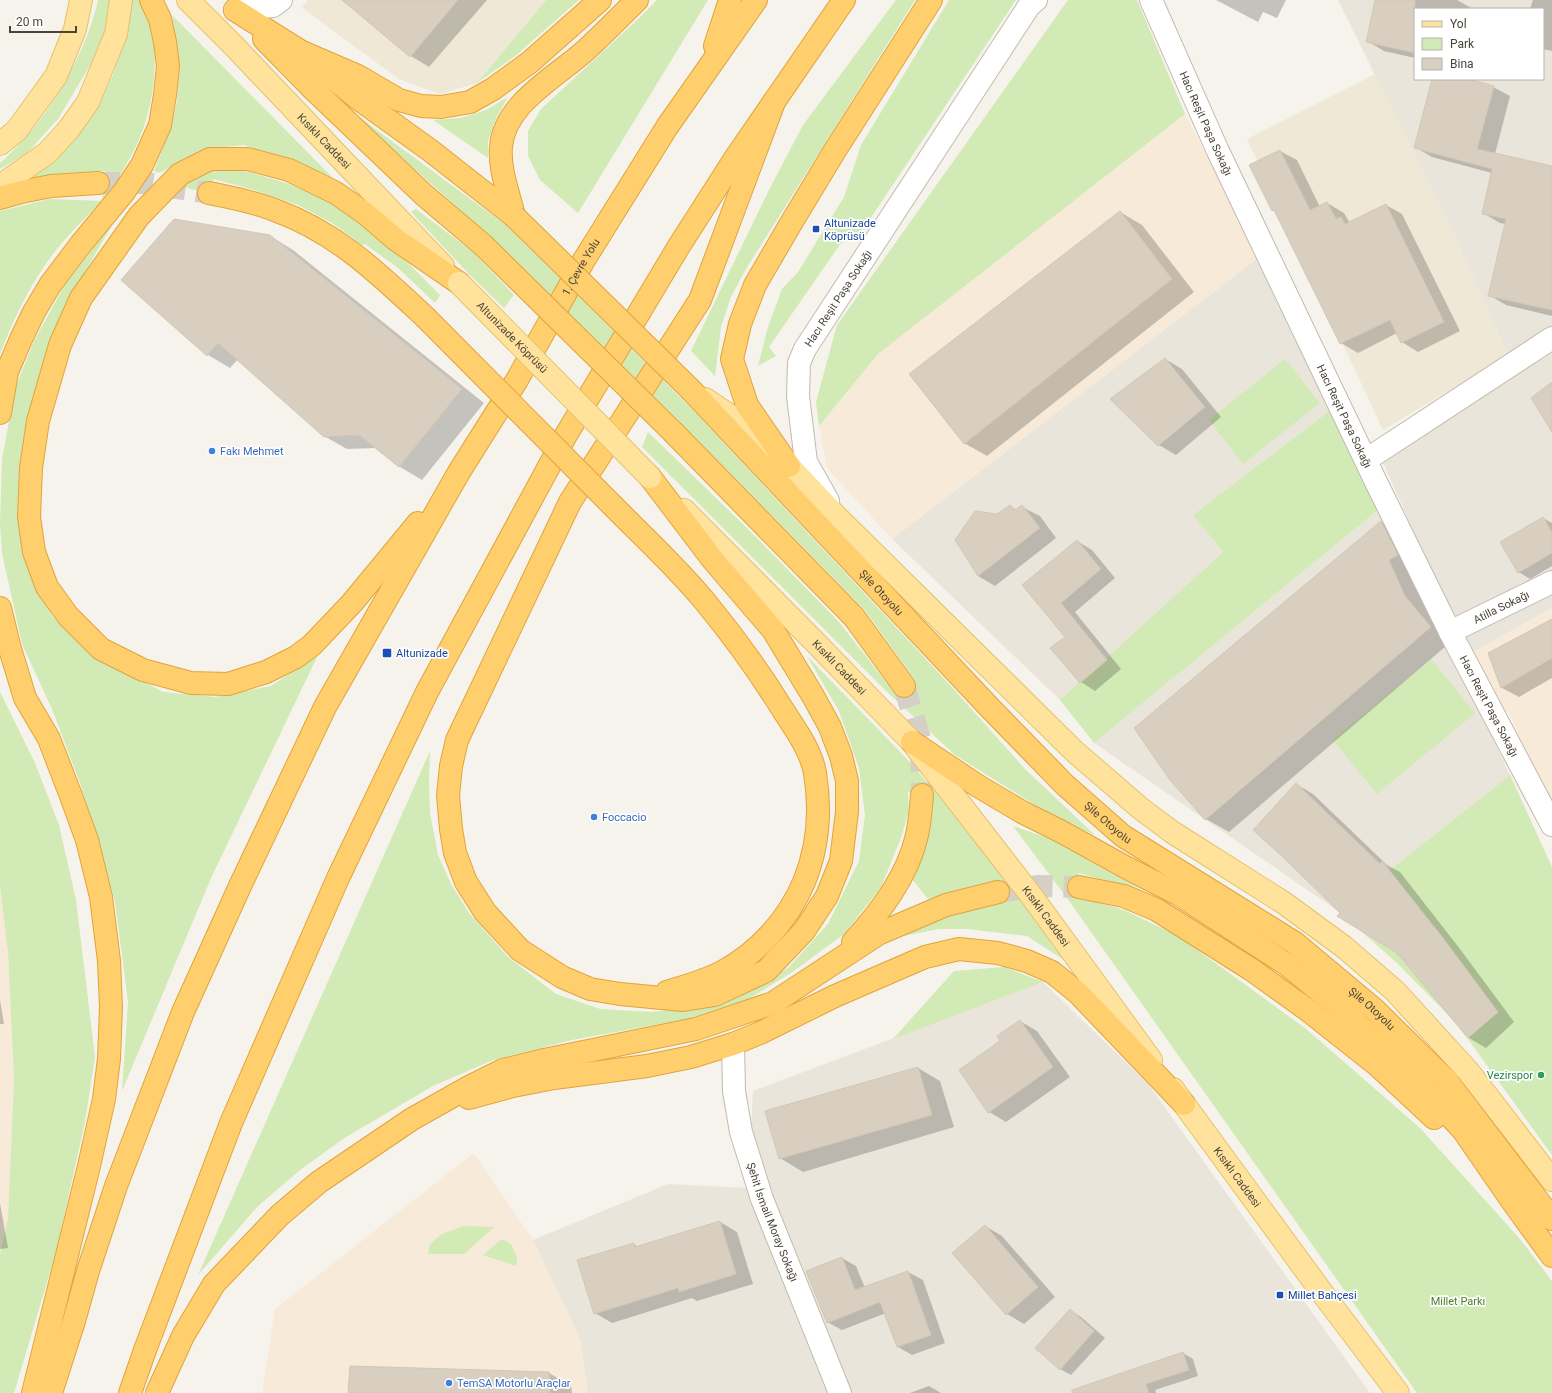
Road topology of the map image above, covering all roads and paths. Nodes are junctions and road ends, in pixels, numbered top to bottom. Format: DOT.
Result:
graph roads {
  1 [pos="81,0"];
  2 [pos="121,0"];
  3 [pos="151,0"];
  4 [pos="188,0"];
  5 [pos="281,0"];
  6 [pos="600,0"];
  7 [pos="637,0"];
  8 [pos="730,0"];
  9 [pos="756,0"];
  10 [pos="844,0"];
  11 [pos="931,0"];
  12 [pos="1036,0"];
  13 [pos="1151,0"];
  14 [pos="232,5"];
  15 [pos="300,51"];
  16 [pos="709,66"];
  17 [pos="774,102"];
  18 [pos="0,144"];
  19 [pos="98,183"];
  20 [pos="0,186"];
  21 [pos="209,194"];
  22 [pos="0,198"];
  23 [pos="514,216"];
  24 [pos="459,283"];
  25 [pos="1552,338"];
  26 [pos="691,390"];
  27 [pos="0,414"];
  28 [pos="1366,460"];
  29 [pos="789,466"];
  30 [pos="459,472"];
  31 [pos="650,476"];
  32 [pos="836,516"];
  33 [pos="1552,582"];
  34 [pos="0,608"];
  35 [pos="1450,632"];
  36 [pos="0,646"];
  37 [pos="904,686"];
  38 [pos="25,698"];
  39 [pos="912,742"];
  40 [pos="922,795"];
  41 [pos="1552,825"];
  42 [pos="1079,887"];
  43 [pos="998,892"];
  44 [pos="822,969"];
  45 [pos="652,997"];
  46 [pos="733,1044"];
  47 [pos="1184,1104"];
  48 [pos="412,1119"];
  49 [pos="1552,1180"];
  50 [pos="1512,1201"];
  51 [pos="1552,1219"];
  52 [pos="1552,1256"];
  53 [pos="33,1393"];
  54 [pos="51,1393"];
  55 [pos="130,1393"];
  56 [pos="157,1393"];
  57 [pos="840,1393"];
  58 [pos="1398,1393"];
  1 -- 18 [label="main road"];
  2 -- 20 [label="main road"];
  3 -- 27 [label="highway"];
  4 -- 24 [label="main road, Kısıklı Caddesi"];
  5 -- 14 [label="street"];
  6 -- 15 [label="highway"];
  7 -- 23 [label="highway"];
  8 -- 16 [label="highway"];
  9 -- 16 [label="highway, 1. Çevre Yolu"];
  10 -- 17 [label="highway"];
  11 -- 29 [label="highway"];
  12 -- 32 [label="street, Hacı Reşit Paşa Sokağı"];
  13 -- 28 [label="street, Hacı Reşit Paşa Sokağı"];
  14 -- 15 [label="highway"];
  14 -- 37 [label="highway, bridge"];
  15 -- 23 [label="highway"];
  16 -- 30 [label="highway, 1. Çevre Yolu"];
  17 -- 45 [label="highway"];
  17 -- 55 [label="highway"];
  19 -- 22 [label="highway"];
  21 -- 45 [label="highway, bridge"];
  23 -- 26 [label="highway, bridge"];
  24 -- 30 [label="highway"];
  24 -- 31 [label="main road, Altunizade Köprüsü, bridge"];
  25 -- 28 [label="street"];
  26 -- 29 [label="main road"];
  26 -- 51 [label="highway, Şile Otoyolu"];
  28 -- 35 [label="street, Hacı Reşit Paşa Sokağı"];
  29 -- 32 [label="main road"];
  30 -- 54 [label="highway"];
  31 -- 39 [label="main road, Kısıklı Caddesi"];
  31 -- 45 [label="highway"];
  32 -- 49 [label="main road"];
  33 -- 35 [label="street, Atilla Sokağı"];
  34 -- 38 [label="highway"];
  35 -- 41 [label="street, Hacı Reşit Paşa Sokağı"];
  36 -- 38 [label="highway"];
  38 -- 53 [label="highway"];
  39 -- 47 [label="main road, Kısıklı Caddesi"];
  39 -- 50 [label="highway, Şile Otoyolu"];
  40 -- 44 [label="highway"];
  42 -- 50 [label="highway"];
  43 -- 44 [label="highway"];
  44 -- 48 [label="highway"];
  46 -- 47 [label="highway"];
  46 -- 48 [label="highway"];
  46 -- 57 [label="street, Şehit İsmail Moray Sokağı"];
  47 -- 58 [label="main road, Kısıklı Caddesi"];
  48 -- 56 [label="highway"];
  50 -- 52 [label="highway, Şile Otoyolu"];
}
